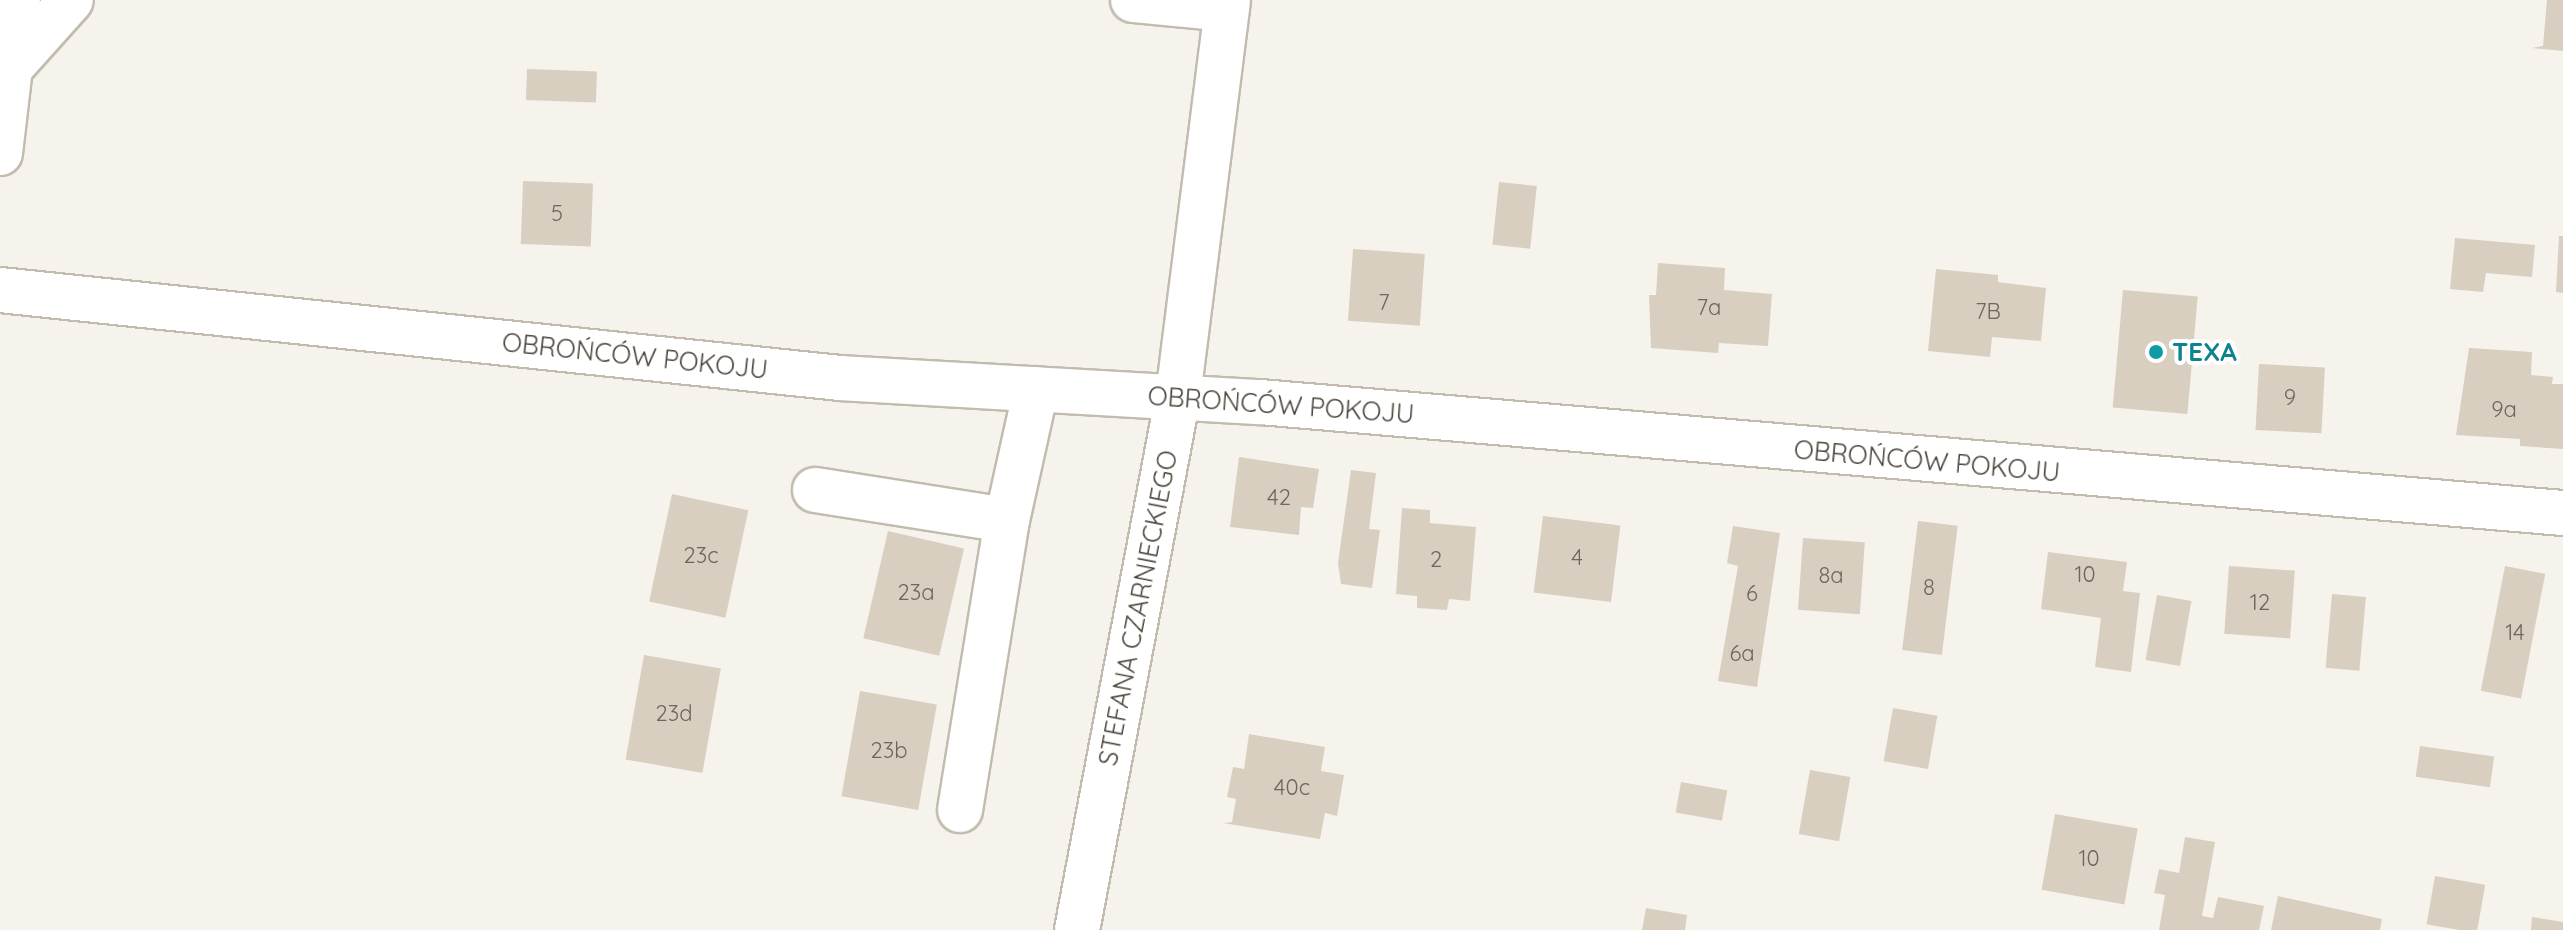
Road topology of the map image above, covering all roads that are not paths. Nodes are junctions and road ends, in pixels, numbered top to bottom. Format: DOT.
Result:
graph roads {
  1 [pos="18,0"];
  2 [pos="71,0"];
  3 [pos="1133,0"];
  4 [pos="1227,5"];
  5 [pos="10,68"];
  6 [pos="0,153"];
  7 [pos="0,290"];
  8 [pos="1036,389"];
  9 [pos="1178,396"];
  10 [pos="815,490"];
  11 [pos="2563,513"];
  12 [pos="1007,520"];
  13 [pos="960,810"];
  14 [pos="1077,930"];
  1 -- 5 [label="street"];
  2 -- 5 [label="street"];
  3 -- 4 [label="street"];
  4 -- 9 [label="street, STEFANA CZARNIECKIEGO"];
  5 -- 6 [label="street"];
  7 -- 8 [label="street, OBROŃCÓW POKOJU"];
  8 -- 9 [label="street, OBROŃCÓW POKOJU"];
  8 -- 12 [label="street"];
  9 -- 11 [label="street, OBROŃCÓW POKOJU"];
  9 -- 14 [label="street, STEFANA CZARNIECKIEGO"];
  10 -- 12 [label="street"];
  12 -- 13 [label="street"];
}
